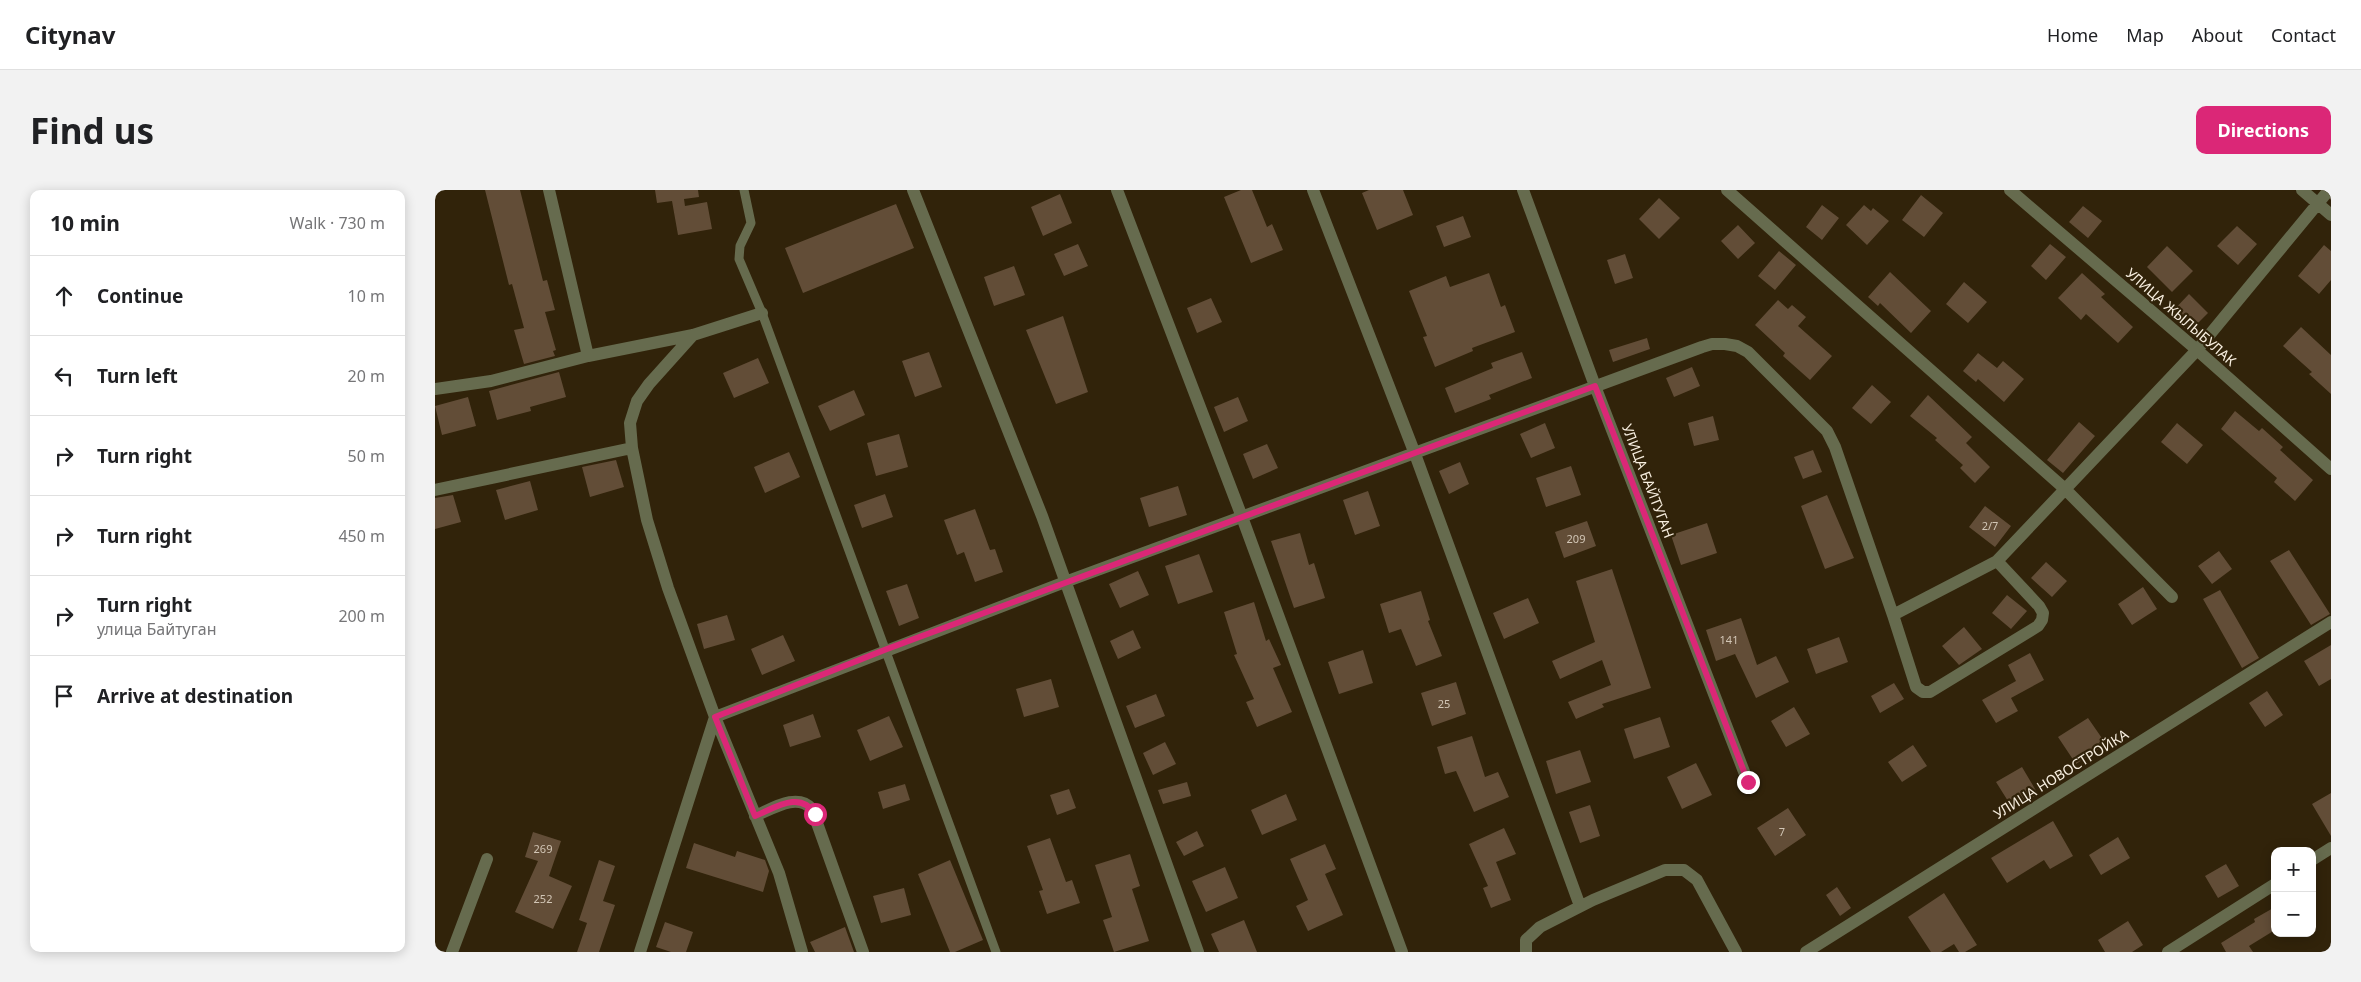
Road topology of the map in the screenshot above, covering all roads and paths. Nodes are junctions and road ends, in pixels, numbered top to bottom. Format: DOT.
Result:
graph roads {
  1 [pos="549,190"];
  2 [pos="745,190"];
  3 [pos="913,190"];
  4 [pos="1117,190"];
  5 [pos="1313,190"];
  6 [pos="1523,190"];
  7 [pos="1727,190"];
  8 [pos="2010,190"];
  9 [pos="2302,190"];
  10 [pos="2329,190"];
  11 [pos="2318,204"];
  12 [pos="2331,215"];
  13 [pos="762,313"];
  14 [pos="693,335"];
  15 [pos="2197,350"];
  16 [pos="589,356"];
  17 [pos="1595,386"];
  18 [pos="435,389"];
  19 [pos="632,448"];
  20 [pos="1415,454"];
  21 [pos="2331,469"];
  22 [pos="2065,489"];
  23 [pos="435,490"];
  24 [pos="1242,517"];
  25 [pos="1997,561"];
  26 [pos="1065,582"];
  27 [pos="2172,597"];
  28 [pos="1893,615"];
  29 [pos="2331,622"];
  30 [pos="887,649"];
  31 [pos="715,717"];
  32 [pos="1748,782"];
  33 [pos="755,816"];
  34 [pos="2331,848"];
  35 [pos="2316,857"];
  36 [pos="487,859"];
  37 [pos="2271,887"];
  38 [pos="1580,906"];
  39 [pos="452,952"];
  40 [pos="640,952"];
  41 [pos="801,952"];
  42 [pos="863,952"];
  43 [pos="996,952"];
  44 [pos="1198,952"];
  45 [pos="1402,952"];
  46 [pos="1525,952"];
  47 [pos="1736,952"];
  48 [pos="1806,952"];
  49 [pos="2168,952"];
  1 -- 16 [label="street"];
  2 -- 13 [label="lane"];
  3 -- 26 [label="street"];
  4 -- 24 [label="street"];
  5 -- 20 [label="street"];
  6 -- 17 [label="street, УЛИЦА БАЙТУГАН"];
  7 -- 22 [label="street"];
  8 -- 15 [label="street, УЛИЦА ЖЫЛЫБУЛАК"];
  9 -- 11 [label="street"];
  10 -- 11 [label="street"];
  11 -- 12 [label="street"];
  11 -- 15 [label="street"];
  13 -- 14 [label="street"];
  13 -- 30 [label="lane"];
  14 -- 16 [label="street"];
  14 -- 19 [label="street"];
  15 -- 21 [label="street, УЛИЦА ЖЫЛЫБУЛАК"];
  15 -- 22 [label="street"];
  16 -- 18 [label="street"];
  17 -- 20 [label="street"];
  17 -- 28 [label="street"];
  17 -- 32 [label="street, УЛИЦА БАЙТУГАН"];
  19 -- 23 [label="street"];
  19 -- 31 [label="street"];
  20 -- 24 [label="street"];
  20 -- 38 [label="street"];
  22 -- 25 [label="street"];
  22 -- 27 [label="street"];
  24 -- 26 [label="street"];
  24 -- 45 [label="street"];
  25 -- 28 [label="street"];
  25 -- 28 [label="street"];
  26 -- 30 [label="street"];
  26 -- 44 [label="street"];
  29 -- 48 [label="street, УЛИЦА НОВОСТРОЙКА"];
  30 -- 31 [label="street"];
  30 -- 43 [label="lane"];
  31 -- 33 [label="street"];
  31 -- 40 [label="street"];
  33 -- 41 [label="street"];
  33 -- 42 [label="street"];
  34 -- 35 [label="street"];
  36 -- 39 [label="street"];
  37 -- 49 [label="street"];
  38 -- 46 [label="street"];
  38 -- 47 [label="street"];
}
